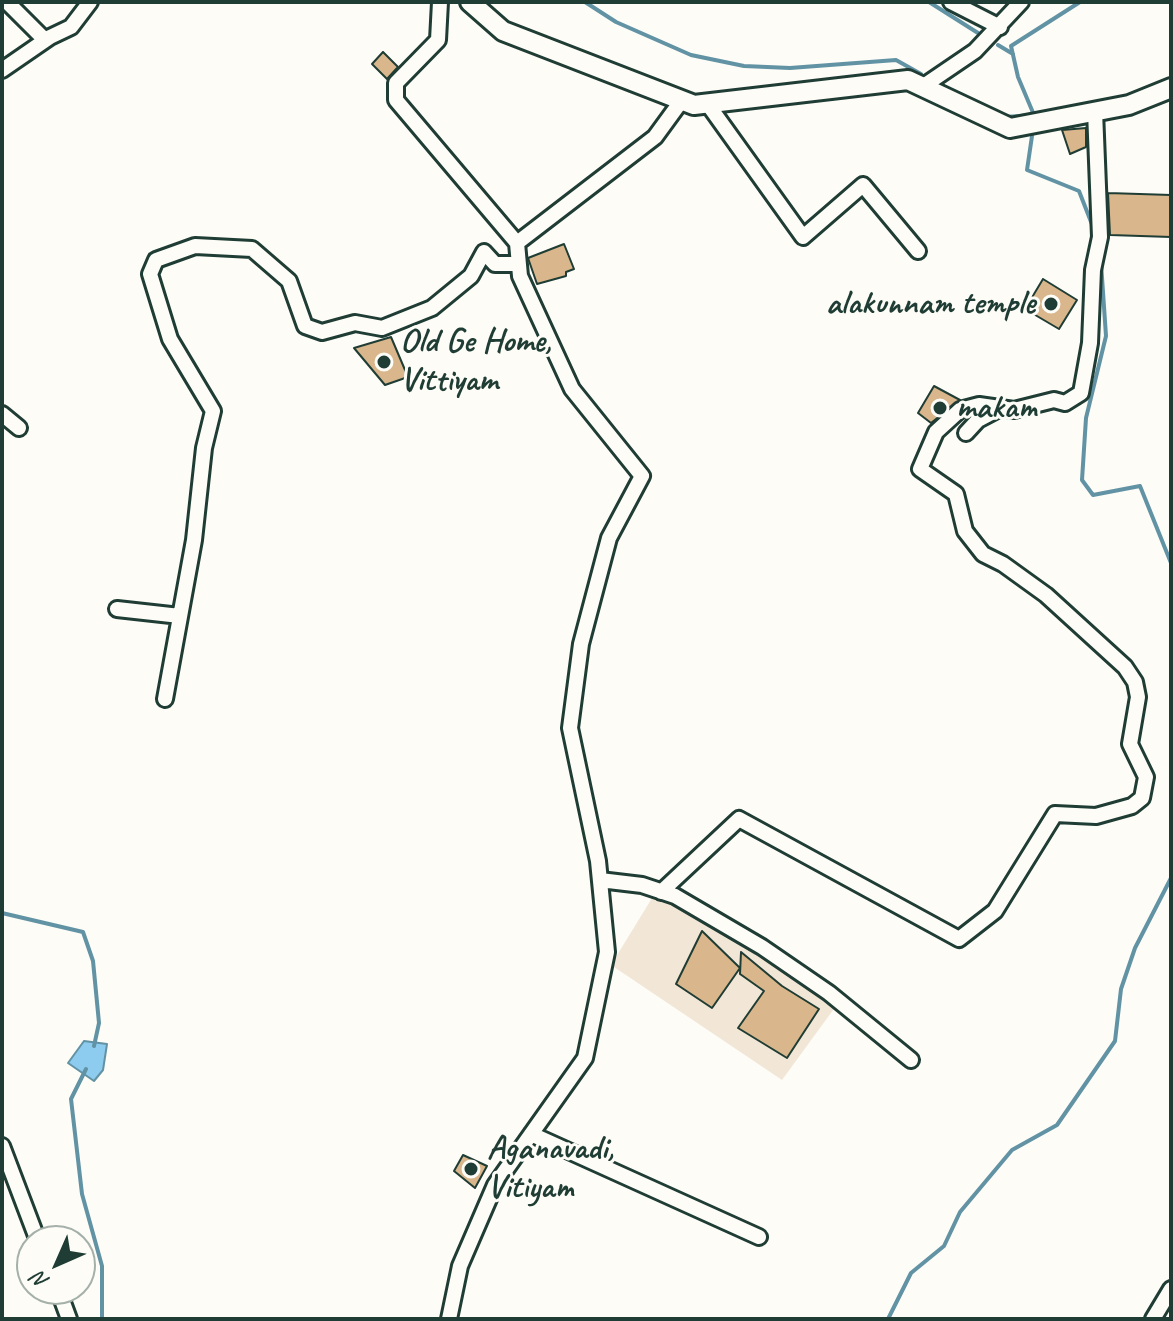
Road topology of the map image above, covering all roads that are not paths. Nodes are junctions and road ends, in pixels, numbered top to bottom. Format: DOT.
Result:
graph roads {
  1 [pos="7,2"];
  2 [pos="90,2"];
  3 [pos="440,2"];
  4 [pos="470,2"];
  5 [pos="951,2"];
  6 [pos="1021,2"];
  7 [pos="1000,27"];
  8 [pos="45,40"];
  9 [pos="2,70"];
  10 [pos="922,87"];
  11 [pos="1171,88"];
  12 [pos="682,100"];
  13 [pos="707,103"];
  14 [pos="1096,119"];
  15 [pos="517,243"];
  16 [pos="918,251"];
  17 [pos="519,264"];
  18 [pos="997,410"];
  19 [pos="2,414"];
  20 [pos="19,428"];
  21 [pos="966,433"];
  22 [pos="117,609"];
  23 [pos="180,616"];
  24 [pos="165,699"];
  25 [pos="600,880"];
  26 [pos="668,894"];
  27 [pos="911,1060"];
  28 [pos="531,1134"];
  29 [pos="2,1146"];
  30 [pos="32,1225"];
  31 [pos="759,1237"];
  32 [pos="1171,1289"];
  33 [pos="449,1319"];
  34 [pos="1153,1319"];
  1 -- 8 [label="street"];
  2 -- 8 [label="street"];
  3 -- 15 [label="street"];
  4 -- 12 [label="main road"];
  5 -- 7 [label="street"];
  6 -- 7 [label="street"];
  7 -- 10 [label="street"];
  8 -- 9 [label="street"];
  10 -- 13 [label="main road"];
  10 -- 14 [label="main road"];
  11 -- 14 [label="main road"];
  12 -- 13 [label="main road"];
  12 -- 15 [label="street"];
  13 -- 16 [label="street"];
  14 -- 18 [label="street"];
  15 -- 17 [label="street"];
  17 -- 23 [label="street"];
  17 -- 25 [label="street"];
  18 -- 21 [label="street"];
  18 -- 26 [label="street"];
  19 -- 20 [label="street"];
  22 -- 23 [label="street"];
  23 -- 24 [label="street"];
  25 -- 26 [label="street"];
  25 -- 28 [label="street"];
  26 -- 27 [label="street"];
  28 -- 31 [label="street"];
  28 -- 33 [label="street"];
  29 -- 30 [label="street"];
  32 -- 34 [label="street"];
}
